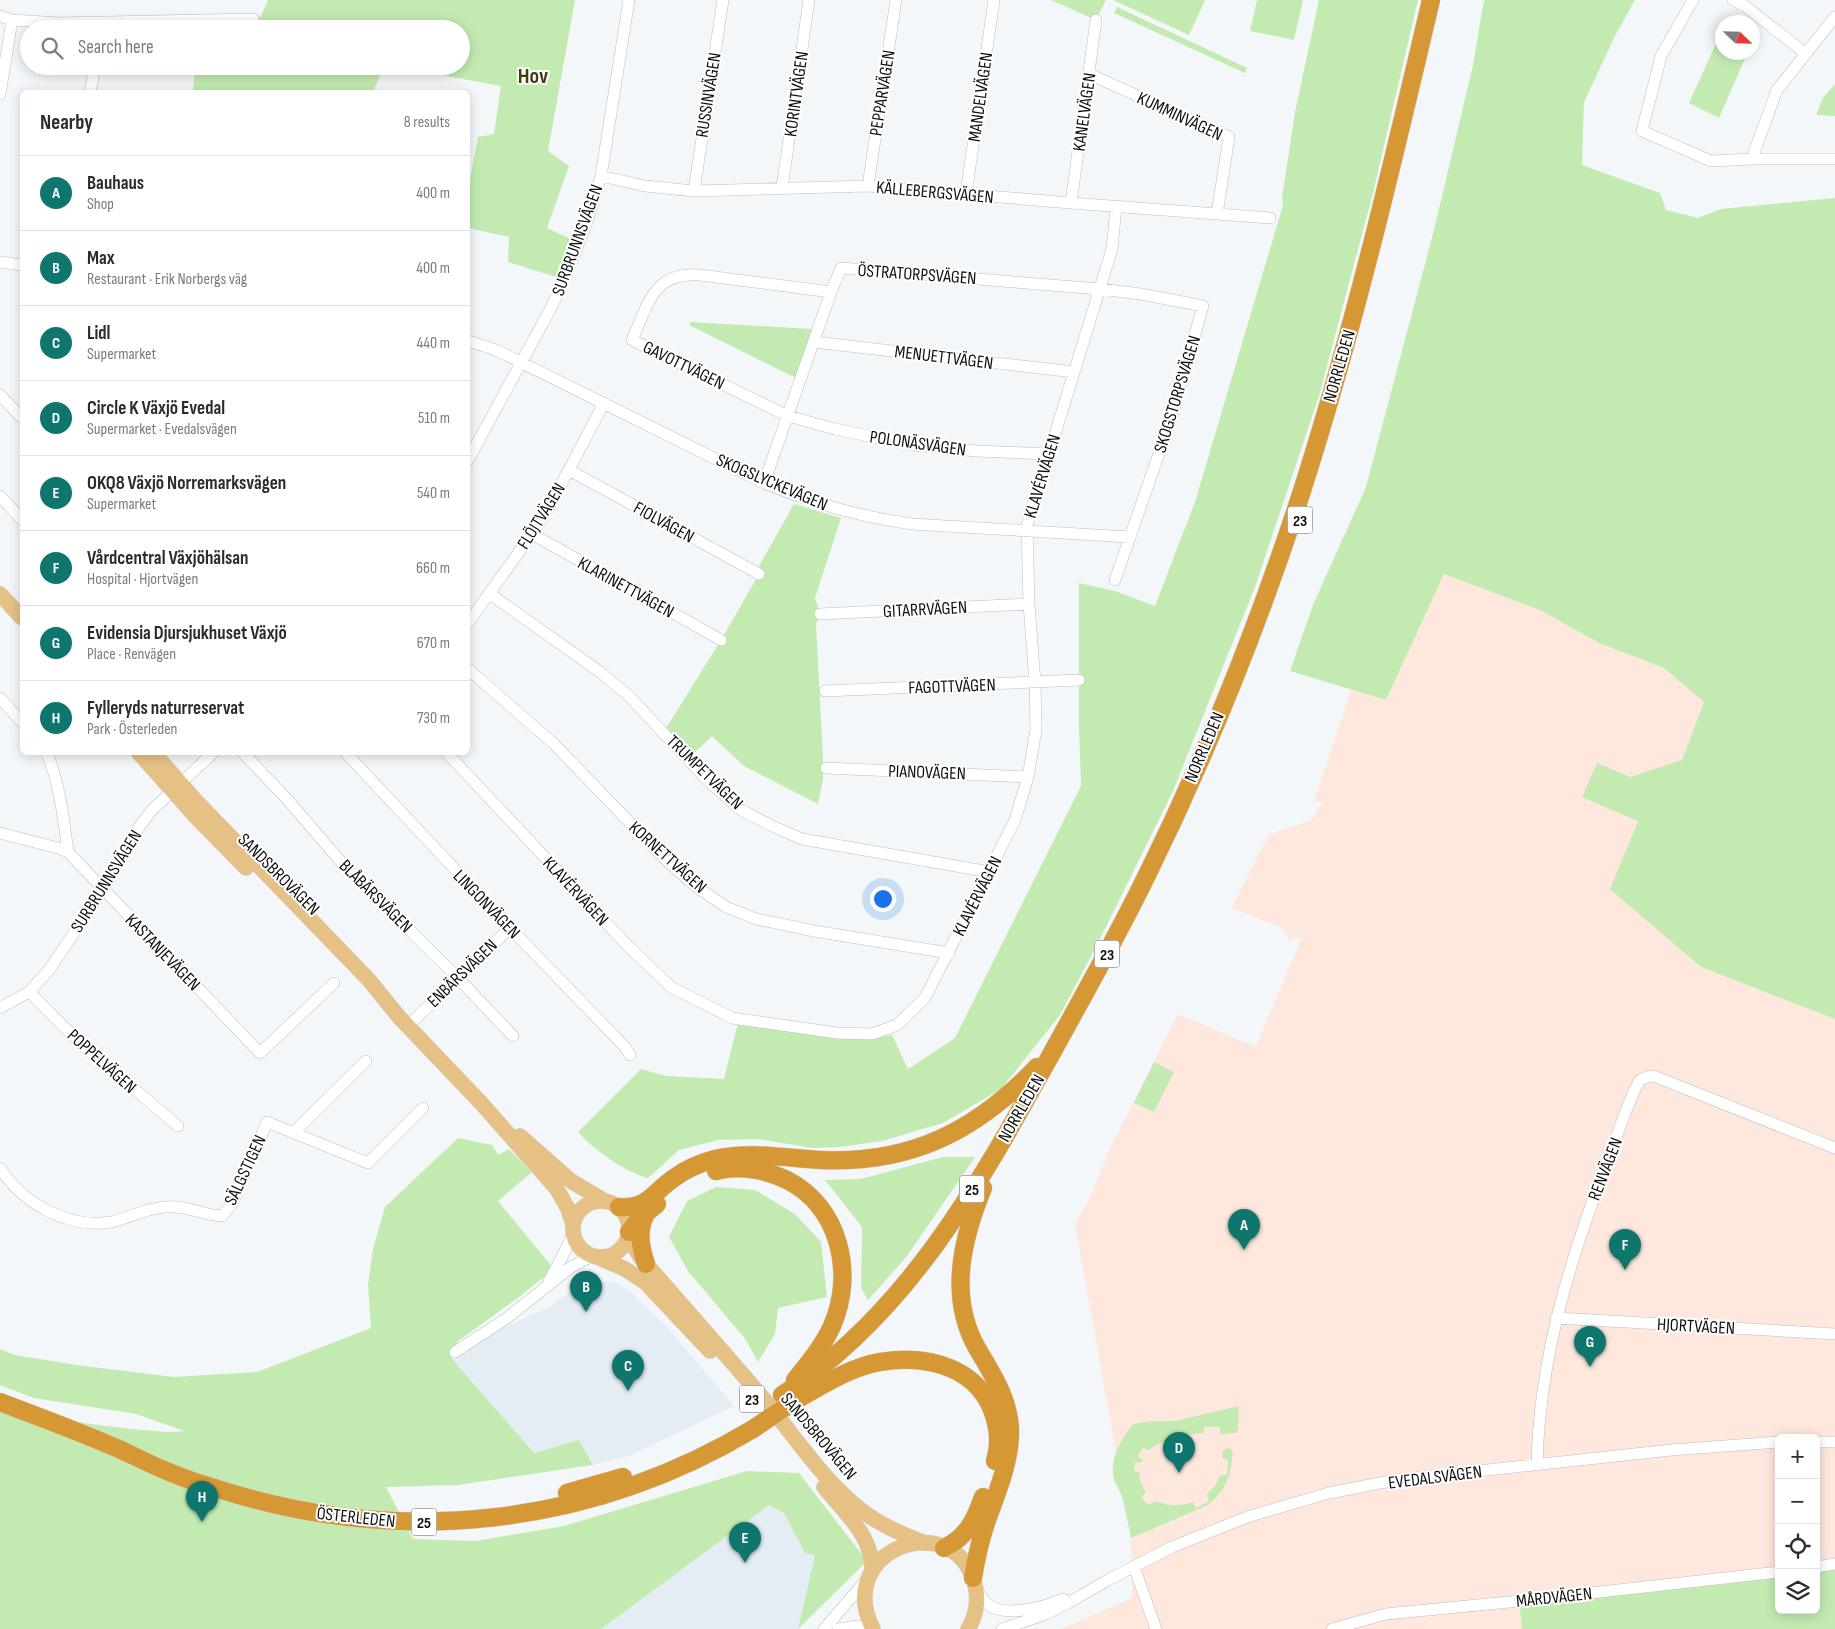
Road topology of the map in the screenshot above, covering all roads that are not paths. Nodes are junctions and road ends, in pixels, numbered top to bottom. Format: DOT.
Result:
graph roads {
  1 [pos="629,0"];
  2 [pos="723,0"];
  3 [pos="809,0"];
  4 [pos="896,0"];
  5 [pos="994,0"];
  6 [pos="1431,0"];
  7 [pos="1439,0"];
  8 [pos="1692,0"];
  9 [pos="1733,0"];
  10 [pos="0,16"];
  11 [pos="1835,17"];
  12 [pos="253,19"];
  13 [pos="12,20"];
  14 [pos="20,20"];
  15 [pos="209,20"];
  16 [pos="1096,20"];
  17 [pos="1805,53"];
  18 [pos="1089,74"];
  19 [pos="93,77"];
  20 [pos="90,90"];
  21 [pos="0,94"];
  22 [pos="1753,159"];
  23 [pos="1835,159"];
  24 [pos="601,176"];
  25 [pos="868,186"];
  26 [pos="782,188"];
  27 [pos="694,191"];
  28 [pos="966,194"];
  29 [pos="1071,204"];
  30 [pos="1116,207"];
  31 [pos="1217,214"];
  32 [pos="1270,218"];
  33 [pos="0,262"];
  34 [pos="20,265"];
  35 [pos="1100,290"];
  36 [pos="831,292"];
  37 [pos="470,342"];
  38 [pos="814,342"];
  39 [pos="521,363"];
  40 [pos="1074,372"];
  41 [pos="0,395"];
  42 [pos="604,403"];
  43 [pos="20,416"];
  44 [pos="788,416"];
  45 [pos="1049,454"];
  46 [pos="470,456"];
  47 [pos="569,470"];
  48 [pos="764,483"];
  49 [pos="0,496"];
  50 [pos="20,518"];
  51 [pos="1026,531"];
  52 [pos="532,534"];
  53 [pos="1130,537"];
  54 [pos="759,574"];
  55 [pos="1115,580"];
  56 [pos="0,594"];
  57 [pos="490,594"];
  58 [pos="1029,604"];
  59 [pos="820,614"];
  60 [pos="20,616"];
  61 [pos="470,621"];
  62 [pos="721,640"];
  63 [pos="470,671"];
  64 [pos="1079,680"];
  65 [pos="1035,682"];
  66 [pos="825,691"];
  67 [pos="0,698"];
  68 [pos="20,720"];
  69 [pos="48,755"];
  70 [pos="141,755"];
  71 [pos="155,755"];
  72 [pos="211,755"];
  73 [pos="245,755"];
  74 [pos="349,755"];
  75 [pos="449,755"];
  76 [pos="826,768"];
  77 [pos="1028,777"];
  78 [pos="177,787"];
  79 [pos="0,833"];
  80 [pos="68,852"];
  81 [pos="990,872"];
  82 [pos="103,890"];
  83 [pos="510,928"];
  84 [pos="949,953"];
  85 [pos="457,977"];
  86 [pos="334,983"];
  87 [pos="29,992"];
  88 [pos="0,1008"];
  89 [pos="415,1019"];
  90 [pos="1063,1033"];
  91 [pos="513,1036"];
  92 [pos="630,1055"];
  93 [pos="366,1061"];
  94 [pos="482,1104"];
  95 [pos="424,1108"];
  96 [pos="178,1126"];
  97 [pos="294,1132"];
  98 [pos="1835,1148"];
  99 [pos="0,1168"];
  100 [pos="985,1182"];
  101 [pos="611,1204"];
  102 [pos="648,1210"];
  103 [pos="573,1229"];
  104 [pos="629,1234"];
  105 [pos="595,1257"];
  106 [pos="646,1264"];
  107 [pos="545,1286"];
  108 [pos="1556,1318"];
  109 [pos="1835,1334"];
  110 [pos="455,1352"];
  111 [pos="0,1392"];
  112 [pos="789,1398"];
  113 [pos="0,1402"];
  114 [pos="750,1424"];
  115 [pos="1775,1442"];
  116 [pos="1820,1442"];
  117 [pos="1835,1442"];
  118 [pos="1537,1465"];
  119 [pos="925,1543"];
  120 [pos="944,1548"];
  121 [pos="1835,1564"];
  122 [pos="1820,1566"];
  123 [pos="1134,1567"];
  124 [pos="1775,1572"];
  125 [pos="870,1574"];
  126 [pos="1108,1580"];
  127 [pos="975,1583"];
  128 [pos="824,1629"];
  129 [pos="838,1629"];
  130 [pos="872,1629"];
  131 [pos="968,1629"];
  132 [pos="1002,1629"];
  133 [pos="1156,1629"];
  134 [pos="1332,1629"];
  1 -- 24 [label="street, SURBRUNNSVÄGEN"];
  2 -- 27 [label="street, RUSSINVÄGEN"];
  3 -- 26 [label="street, KORINTVÄGEN"];
  4 -- 25 [label="street, PEPPARVÄGEN"];
  5 -- 28 [label="street, MANDELVÄGEN"];
  6 -- 90 [label="highway, NORRLEDEN / 23"];
  7 -- 100 [label="highway, NORRLEDEN / 23"];
  8 -- 22 [label="street"];
  9 -- 17 [label="street"];
  10 -- 13 [label="street"];
  11 -- 17 [label="street"];
  12 -- 15 [label="street"];
  13 -- 14 [label="street"];
  13 -- 21 [label="street"];
  16 -- 18 [label="street, KANELVÄGEN"];
  17 -- 22 [label="street"];
  18 -- 29 [label="street, KANELVÄGEN"];
  18 -- 31 [label="street, KUMMINVÄGEN"];
  19 -- 20 [label="street"];
  22 -- 23 [label="street"];
  24 -- 27 [label="street, KÄLLEBERGSVÄGEN"];
  24 -- 39 [label="street, SURBRUNNSVÄGEN"];
  25 -- 26 [label="street, KÄLLEBERGSVÄGEN"];
  25 -- 28 [label="street, KÄLLEBERGSVÄGEN"];
  26 -- 27 [label="street, KÄLLEBERGSVÄGEN"];
  28 -- 29 [label="street, KÄLLEBERGSVÄGEN"];
  29 -- 30 [label="street, KÄLLEBERGSVÄGEN"];
  30 -- 31 [label="street, KÄLLEBERGSVÄGEN"];
  30 -- 35 [label="street, KLAVÉRVÄGEN"];
  31 -- 32 [label="street, KÄLLEBERGSVÄGEN"];
  33 -- 34 [label="street"];
  35 -- 36 [label="street, ÖSTRATORPSVÄGEN"];
  35 -- 40 [label="street, KLAVÉRVÄGEN"];
  35 -- 53 [label="street, SKOGSTORPSVÄGEN"];
  36 -- 38 [label="street, ÖSTRATORPSVÄGEN"];
  36 -- 44 [label="street, GAVOTTVÄGEN"];
  37 -- 39 [label="street, SKOGSLYCKEVÄGEN"];
  38 -- 40 [label="street, MENUETTVÄGEN"];
  38 -- 44 [label="street, ÖSTRATORPSVÄGEN"];
  39 -- 42 [label="street, SKOGSLYCKEVÄGEN"];
  39 -- 46 [label="street, SURBRUNNSVÄGEN"];
  40 -- 45 [label="street, KLAVÉRVÄGEN"];
  41 -- 43 [label="street"];
  42 -- 47 [label="street, FLÖJTVÄGEN"];
  42 -- 48 [label="street, SKOGSLYCKEVÄGEN"];
  44 -- 45 [label="street, POLONÄSVÄGEN"];
  44 -- 48 [label="street, ÖSTRATORPSVÄGEN"];
  45 -- 51 [label="street, KLAVÉRVÄGEN"];
  47 -- 52 [label="street, FLÖJTVÄGEN"];
  47 -- 54 [label="street, FIOLVÄGEN"];
  48 -- 51 [label="street, SKOGSLYCKEVÄGEN"];
  49 -- 50 [label="street"];
  51 -- 53 [label="street, SKOGSLYCKEVÄGEN"];
  51 -- 58 [label="street, KLAVÉRVÄGEN"];
  52 -- 57 [label="street, FLÖJTVÄGEN"];
  52 -- 62 [label="street, KLARINETTVÄGEN"];
  53 -- 55 [label="street, SKOGSTORPSVÄGEN"];
  56 -- 60 [label="main road"];
  57 -- 61 [label="street, FLÖJTVÄGEN"];
  57 -- 81 [label="street, TRUMPETVÄGEN"];
  58 -- 59 [label="street, GITARRVÄGEN"];
  58 -- 65 [label="street, KLAVÉRVÄGEN"];
  63 -- 84 [label="street, KORNETTVÄGEN"];
  64 -- 65 [label="street, FAGOTTVÄGEN"];
  65 -- 66 [label="street, FAGOTTVÄGEN"];
  65 -- 77 [label="street, KLAVÉRVÄGEN"];
  67 -- 68 [label="street"];
  69 -- 80 [label="street"];
  70 -- 78 [label="main road, SANDSBROVÄGEN"];
  71 -- 78 [label="main road, SANDSBROVÄGEN"];
  72 -- 78 [label="street, SURBRUNNSVÄGEN"];
  73 -- 85 [label="street, BLÅBÄRSVÄGEN"];
  74 -- 83 [label="street, LINGONVÄGEN"];
  75 -- 84 [label="street, KLAVÉRVÄGEN"];
  76 -- 77 [label="street, PIANOVÄGEN"];
  77 -- 81 [label="street, KLAVÉRVÄGEN"];
  78 -- 82 [label="street, SURBRUNNSVÄGEN"];
  78 -- 94 [label="main road, SANDSBROVÄGEN"];
  79 -- 80 [label="street"];
  80 -- 82 [label="street, KASTANJEVÄGEN"];
  81 -- 84 [label="street, KLAVÉRVÄGEN"];
  82 -- 86 [label="street, KASTANJEVÄGEN"];
  82 -- 87 [label="street, SURBRUNNSVÄGEN"];
  83 -- 85 [label="street, ENBÄRSVÄGEN"];
  83 -- 92 [label="street, LINGONVÄGEN"];
  85 -- 89 [label="street, ENBÄRSVÄGEN"];
  85 -- 91 [label="street, BLÅBÄRSVÄGEN"];
  87 -- 88 [label="street, SURBRUNNSVÄGEN"];
  87 -- 96 [label="street, POPPELVÄGEN"];
  90 -- 101 [label="highway, 23"];
  90 -- 112 [label="highway, NORRLEDEN / 25"];
  93 -- 97 [label="street, SÄLGSTIGEN"];
  94 -- 101 [label="main road, SANDSBROVÄGEN"];
  94 -- 103 [label="main road, SANDSBROVÄGEN"];
  95 -- 97 [label="street, SÄLGSTIGEN"];
  97 -- 99 [label="street, SÄLGSTIGEN"];
  98 -- 108 [label="street, RENVÄGEN"];
  100 -- 112 [label="highway, NORRLEDEN / 25"];
  100 -- 127 [label="highway, 23"];
  101 -- 103 [label="main road, 23"];
  101 -- 104 [label="main road"];
  102 -- 104 [label="highway"];
  102 -- 106 [label="highway"];
  102 -- 112 [label="highway"];
  103 -- 105 [label="main road, 23"];
  103 -- 107 [label="street"];
  104 -- 105 [label="main road"];
  104 -- 106 [label="main road, SANDSBROVÄGEN"];
  105 -- 107 [label="street"];
  105 -- 125 [label="main road, SANDSBROVÄGEN / 23"];
  106 -- 119 [label="main road, SANDSBROVÄGEN"];
  107 -- 110 [label="street"];
  108 -- 109 [label="street, HJORTVÄGEN"];
  108 -- 118 [label="street, RENVÄGEN"];
  111 -- 114 [label="highway, ÖSTERLEDEN / 25"];
  112 -- 114 [label="highway, ÖSTERLEDEN / 25, bridge"];
  112 -- 120 [label="highway"];
  113 -- 114 [label="highway, ÖSTERLEDEN / 25"];
  115 -- 118 [label="street, EVEDALSVÄGEN"];
  116 -- 117 [label="street"];
  118 -- 123 [label="street, EVEDALSVÄGEN"];
  119 -- 120 [label="main road, SANDSBROVÄGEN"];
  119 -- 125 [label="main road"];
  120 -- 127 [label="main road"];
  121 -- 122 [label="street"];
  123 -- 126 [label="street, EVEDALSVÄGEN"];
  123 -- 133 [label="street"];
  124 -- 134 [label="street, MÅRDVÄGEN"];
  125 -- 128 [label="street"];
  125 -- 130 [label="main road, 23"];
  126 -- 127 [label="street, EVEDALSVÄGEN"];
  126 -- 132 [label="street, EVEDALSVÄGEN"];
  127 -- 131 [label="main road, 23"];
  129 -- 130 [label="street"];
}
